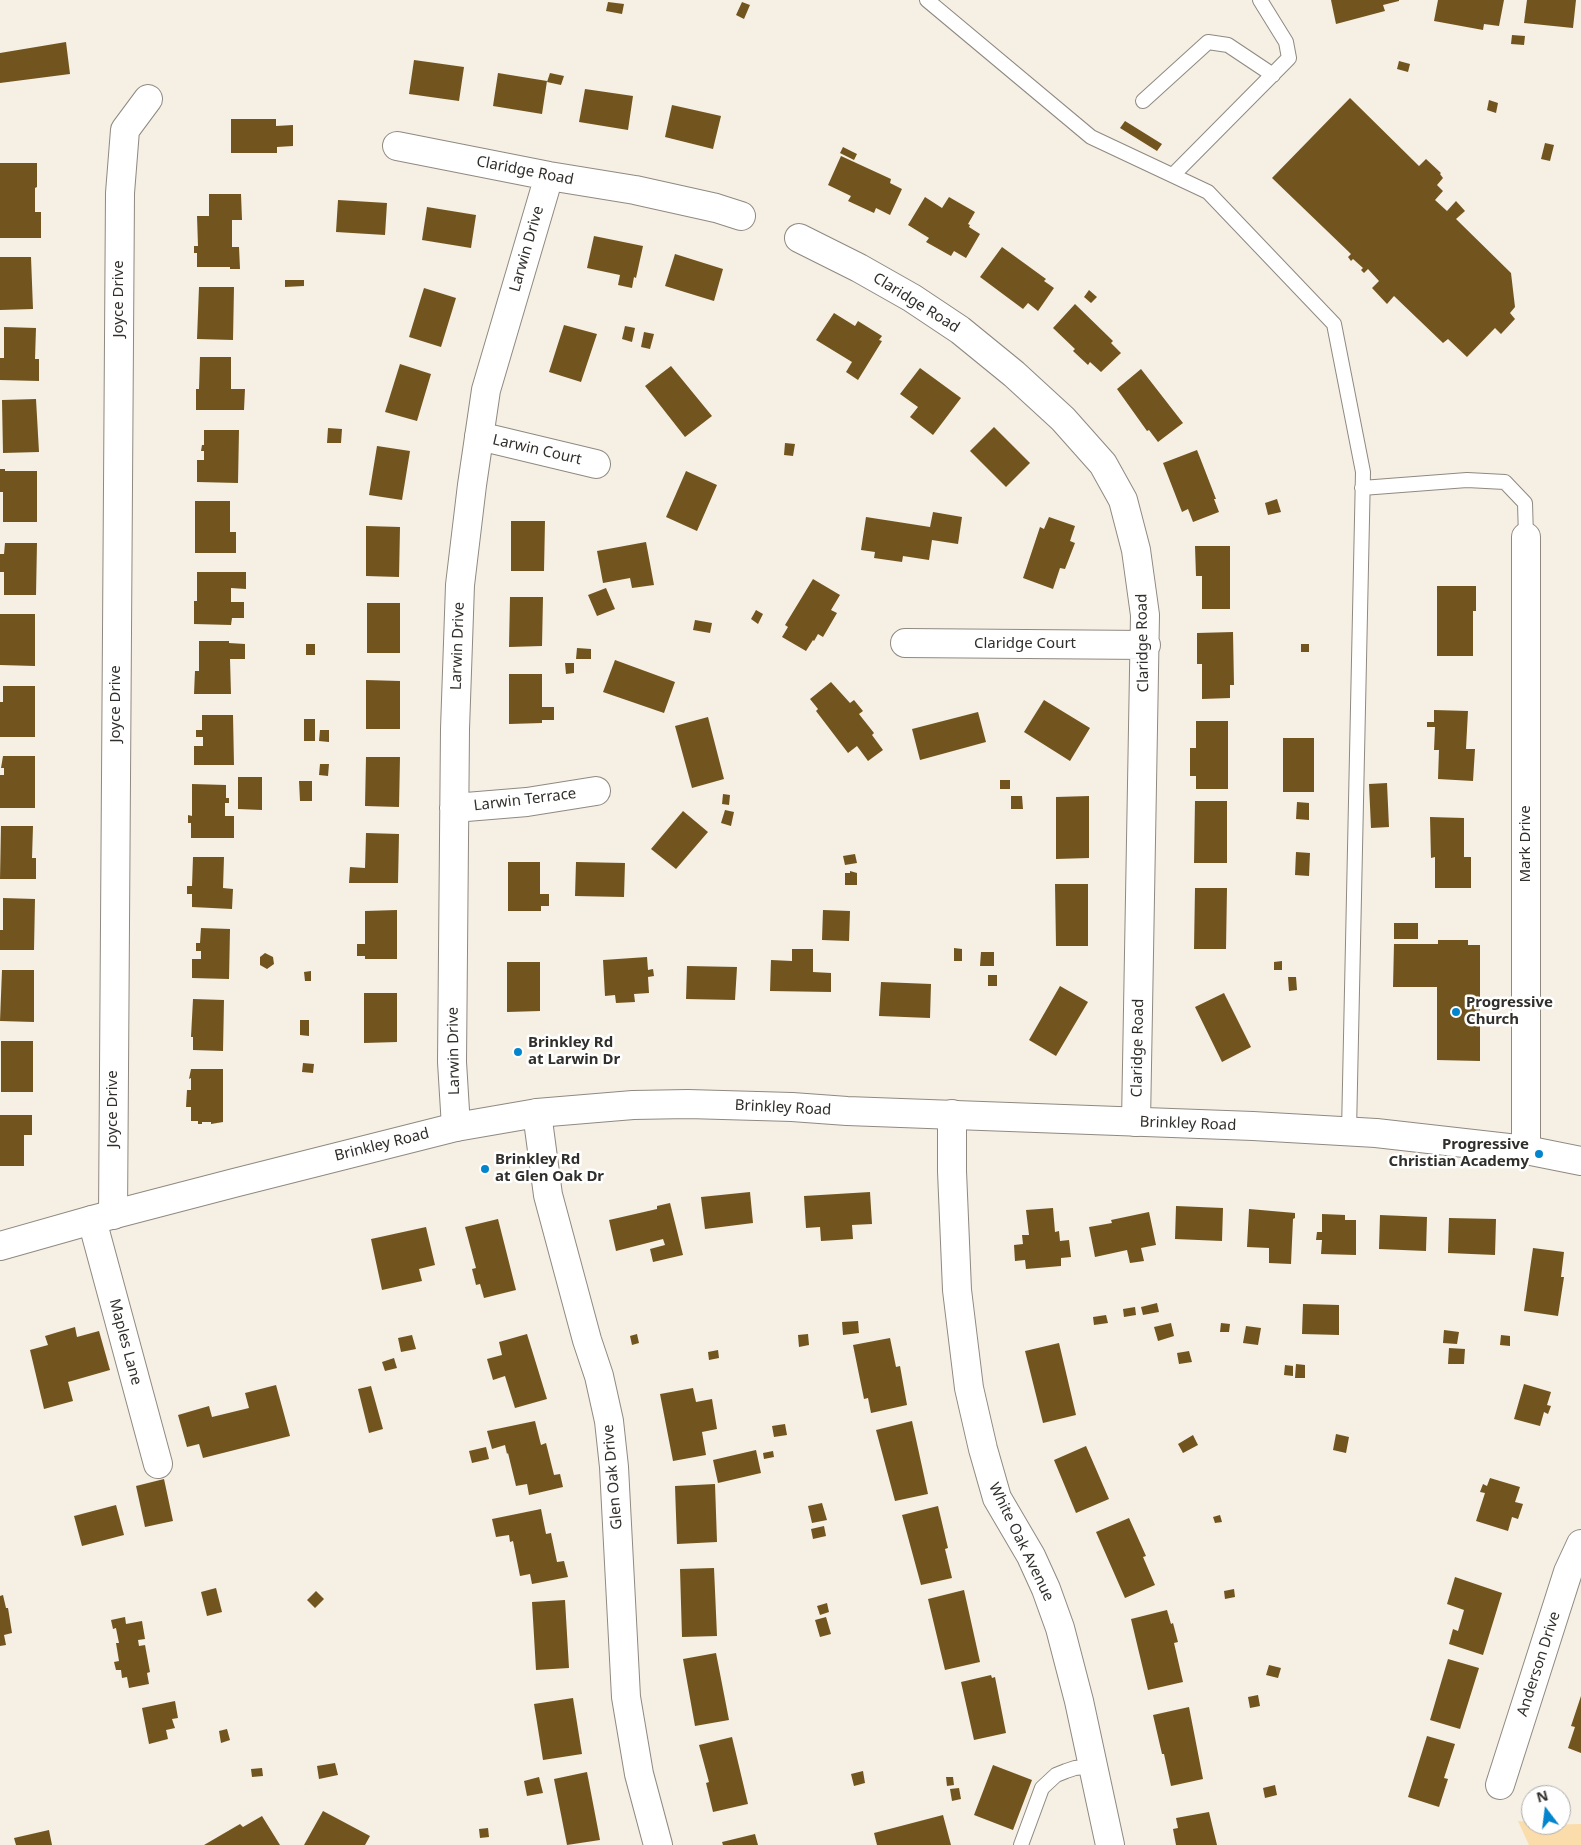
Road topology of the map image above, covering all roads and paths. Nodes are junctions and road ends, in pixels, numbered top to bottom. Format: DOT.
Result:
graph roads {
  1 [pos="927,0"];
  2 [pos="1260,0"];
  3 [pos="1273,75"];
  4 [pos="148,99"];
  5 [pos="1143,101"];
  6 [pos="397,146"];
  7 [pos="1173,175"];
  8 [pos="549,176"];
  9 [pos="741,216"];
  10 [pos="800,238"];
  11 [pos="479,436"];
  12 [pos="596,464"];
  13 [pos="1362,488"];
  14 [pos="1526,537"];
  15 [pos="905,643"];
  16 [pos="1146,645"];
  17 [pos="596,791"];
  18 [pos="454,808"];
  19 [pos="537,1113"];
  20 [pos="952,1114"];
  21 [pos="1136,1122"];
  22 [pos="456,1127"];
  23 [pos="1349,1131"];
  24 [pos="1526,1150"];
  25 [pos="1581,1161"];
  26 [pos="103,1217"];
  27 [pos="0,1246"];
  28 [pos="158,1464"];
  29 [pos="1581,1544"];
  30 [pos="1575,1574"];
  31 [pos="1094,1766"];
  32 [pos="1500,1785"];
  33 [pos="658,1845"];
  34 [pos="1021,1845"];
  35 [pos="1110,1845"];
  1 -- 7 [label="lane"];
  2 -- 3 [label="lane"];
  3 -- 5 [label="lane"];
  3 -- 7 [label="lane"];
  4 -- 26 [label="street, Joyce Drive"];
  6 -- 8 [label="street, Claridge Road"];
  7 -- 13 [label="lane"];
  8 -- 9 [label="street, Claridge Road"];
  8 -- 11 [label="street, Larwin Drive"];
  10 -- 16 [label="street, Claridge Road"];
  11 -- 12 [label="street, Larwin Court"];
  11 -- 18 [label="street, Larwin Drive"];
  13 -- 14 [label="lane"];
  13 -- 23 [label="lane"];
  14 -- 24 [label="street, Mark Drive"];
  15 -- 16 [label="street, Claridge Court"];
  16 -- 21 [label="street, Claridge Road"];
  17 -- 18 [label="street, Larwin Terrace"];
  18 -- 22 [label="street, Larwin Drive"];
  19 -- 20 [label="street, Brinkley Road"];
  19 -- 22 [label="street, Brinkley Road"];
  19 -- 33 [label="street, Glen Oak Drive"];
  20 -- 21 [label="street, Brinkley Road"];
  20 -- 31 [label="street, White Oak Avenue"];
  21 -- 23 [label="street, Brinkley Road"];
  22 -- 26 [label="street, Brinkley Road"];
  23 -- 24 [label="street, Brinkley Road"];
  24 -- 25 [label="street, Brinkley Road"];
  26 -- 27 [label="street, Brinkley Road"];
  26 -- 28 [label="street, Maples Lane"];
  29 -- 30 [label="street, Anderson Drive"];
  30 -- 32 [label="street, Anderson Drive"];
  31 -- 34 [label="lane"];
  31 -- 35 [label="street, White Oak Avenue"];
}
